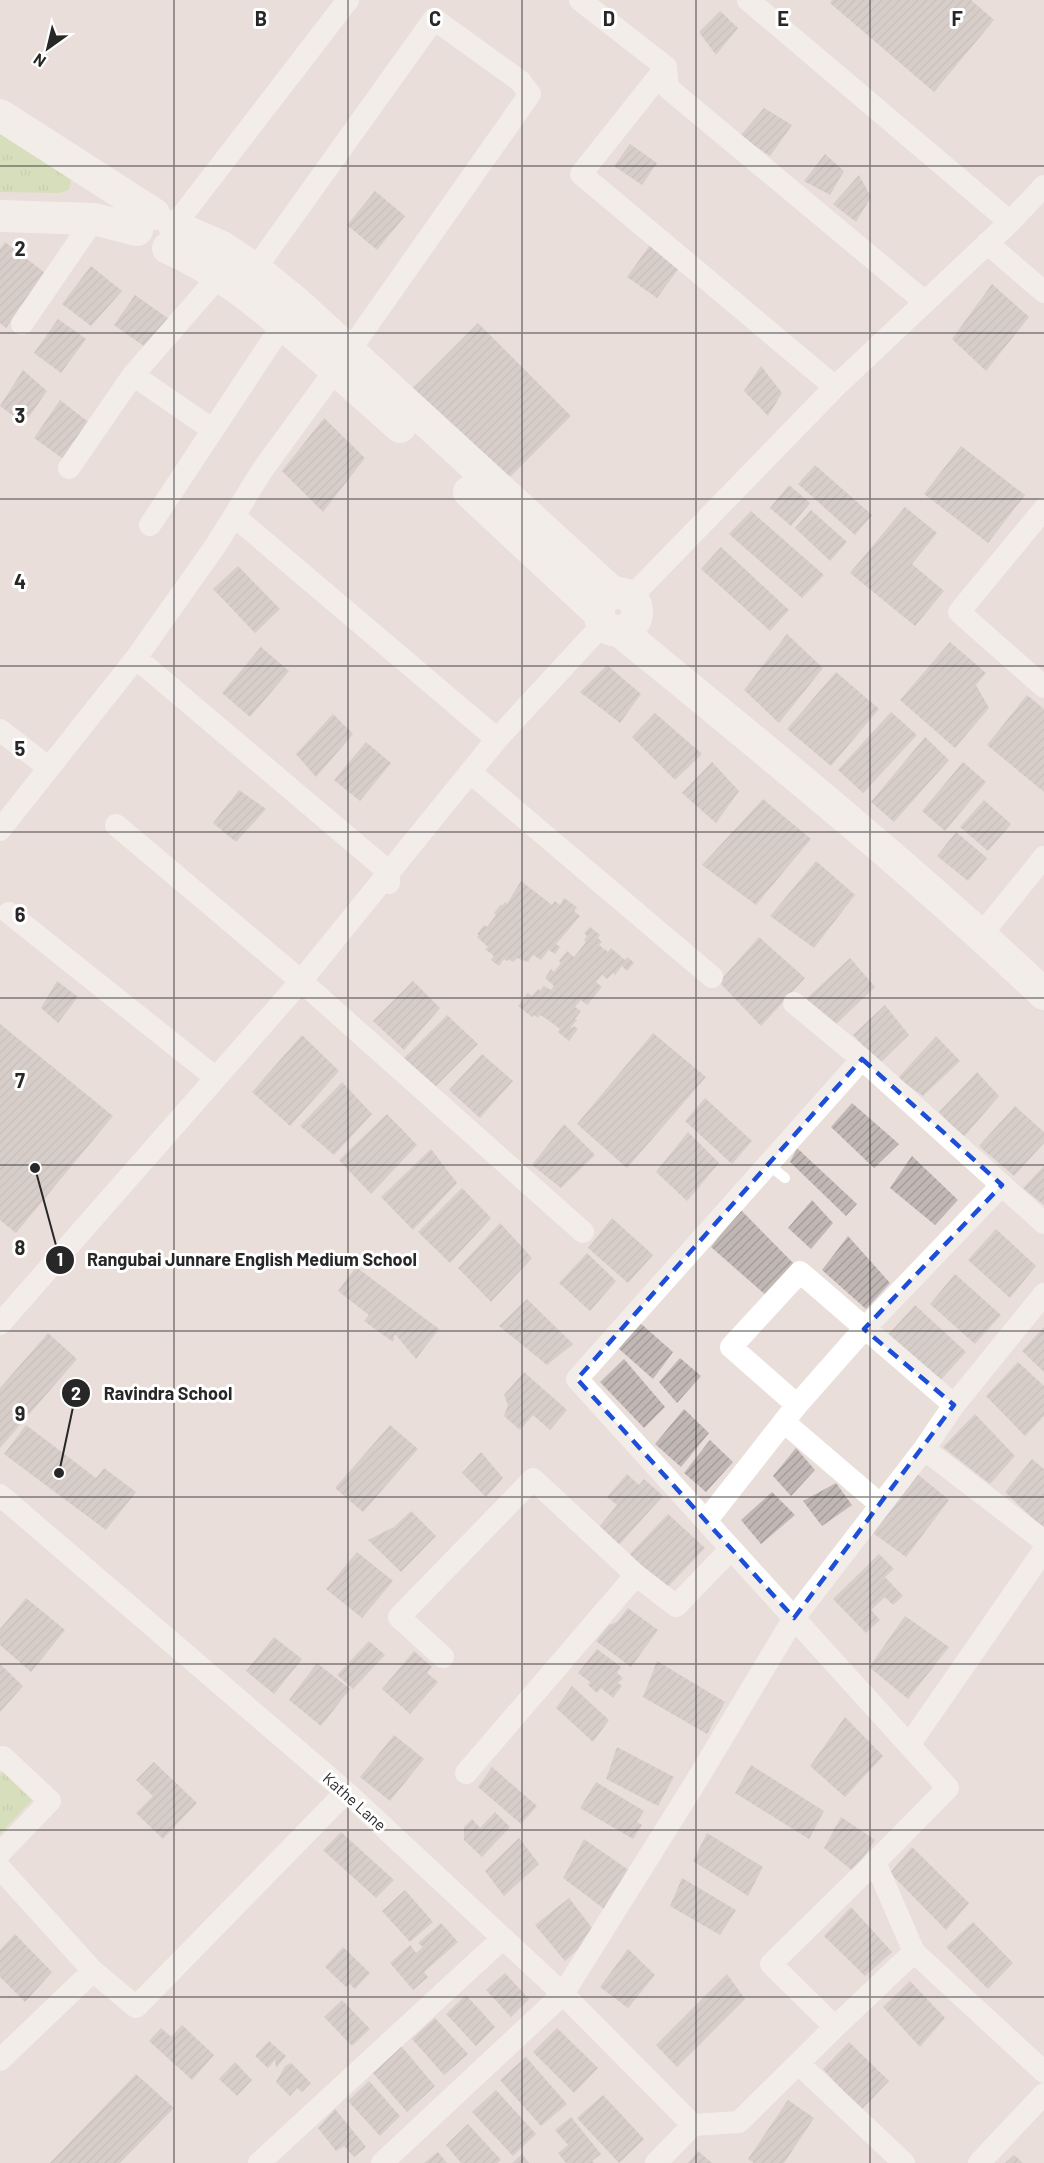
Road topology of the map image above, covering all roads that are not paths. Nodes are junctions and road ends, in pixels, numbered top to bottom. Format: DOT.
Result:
graph roads {
  1 [pos="348,0"];
  2 [pos="580,0"];
  3 [pos="748,0"];
  4 [pos="666,67"];
  5 [pos="0,115"];
  6 [pos="1044,186"];
  7 [pos="0,216"];
  8 [pos="94,219"];
  9 [pos="1010,222"];
  10 [pos="158,229"];
  11 [pos="987,243"];
  12 [pos="255,269"];
  13 [pos="220,275"];
  14 [pos="1044,292"];
  15 [pos="925,302"];
  16 [pos="22,324"];
  17 [pos="283,324"];
  18 [pos="343,360"];
  19 [pos="133,375"];
  20 [pos="835,387"];
  21 [pos="213,430"];
  22 [pos="69,468"];
  23 [pos="1044,509"];
  24 [pos="234,516"];
  25 [pos="150,525"];
  26 [pos="617,612"];
  27 [pos="136,658"];
  28 [pos="1044,687"];
  29 [pos="0,730"];
  30 [pos="497,739"];
  31 [pos="49,768"];
  32 [pos="470,772"];
  33 [pos="116,825"];
  34 [pos="0,830"];
  35 [pos="1044,857"];
  36 [pos="389,877"];
  37 [pos="9,913"];
  38 [pos="987,928"];
  39 [pos="1044,967"];
  40 [pos="712,977"];
  41 [pos="301,981"];
  42 [pos="1044,994"];
  43 [pos="794,1003"];
  44 [pos="862,1059"];
  45 [pos="216,1078"];
  46 [pos="1002,1185"];
  47 [pos="1044,1223"];
  48 [pos="583,1232"];
  49 [pos="1044,1294"];
  50 [pos="0,1324"];
  51 [pos="864,1329"];
  52 [pos="954,1405"];
  53 [pos="791,1414"];
  54 [pos="924,1449"];
  55 [pos="0,1496"];
  56 [pos="881,1505"];
  57 [pos="706,1521"];
  58 [pos="1044,1541"];
  59 [pos="731,1549"];
  60 [pos="1044,1550"];
  61 [pos="636,1575"];
  62 [pos="794,1618"];
  63 [pos="443,1656"];
  64 [pos="909,1745"];
  65 [pos="1,1757"];
  66 [pos="466,1773"];
  67 [pos="346,1792"];
  68 [pos="0,1853"];
  69 [pos="875,1862"];
  70 [pos="0,1868"];
  71 [pos="503,1938"];
  72 [pos="914,1952"];
  73 [pos="93,1971"];
  74 [pos="563,1994"];
  75 [pos="835,2027"];
  76 [pos="0,2060"];
  77 [pos="799,2064"];
  78 [pos="1044,2072"];
  79 [pos="1044,2094"];
  80 [pos="693,2126"];
  81 [pos="259,2163"];
  82 [pos="382,2163"];
  83 [pos="656,2163"];
  84 [pos="904,2163"];
  85 [pos="979,2163"];
  1 -- 10 [label="street"];
  2 -- 4 [label="street"];
  3 -- 9 [label="street"];
  4 -- 15 [label="street"];
  4 -- 20 [label="street"];
  5 -- 10 [label="street"];
  6 -- 9 [label="street"];
  7 -- 8 [label="street"];
  8 -- 10 [label="street"];
  8 -- 16 [label="street"];
  9 -- 11 [label="street"];
  10 -- 12 [label="street"];
  10 -- 13 [label="street"];
  11 -- 14 [label="street"];
  11 -- 15 [label="street"];
  12 -- 18 [label="street"];
  12 -- 18 [label="street"];
  13 -- 17 [label="street"];
  13 -- 19 [label="street"];
  15 -- 20 [label="street"];
  17 -- 18 [label="street"];
  17 -- 21 [label="street"];
  18 -- 24 [label="street"];
  18 -- 26 [label="street"];
  19 -- 21 [label="street"];
  19 -- 22 [label="street"];
  20 -- 26 [label="street"];
  21 -- 25 [label="street"];
  23 -- 28 [label="street"];
  24 -- 27 [label="street"];
  24 -- 30 [label="street"];
  26 -- 30 [label="street"];
  26 -- 38 [label="street"];
  27 -- 31 [label="street"];
  27 -- 36 [label="street"];
  29 -- 31 [label="street"];
  30 -- 32 [label="street"];
  31 -- 34 [label="street"];
  32 -- 36 [label="street"];
  32 -- 40 [label="street"];
  33 -- 41 [label="street"];
  35 -- 38 [label="street"];
  36 -- 41 [label="street"];
  37 -- 45 [label="street"];
  38 -- 39 [label="street"];
  38 -- 42 [label="street"];
  41 -- 45 [label="street"];
  41 -- 48 [label="street"];
  43 -- 44 [label="street"];
  44 -- 46 [label="street"];
  44 -- 57 [label="street"];
  45 -- 50 [label="street"];
  46 -- 47 [label="street"];
  46 -- 51 [label="street"];
  49 -- 52 [label="street"];
  51 -- 52 [label="street"];
  51 -- 53 [label="street"];
  51 -- 53 [label="street"];
  52 -- 54 [label="street"];
  53 -- 56 [label="street"];
  53 -- 57 [label="street"];
  54 -- 56 [label="street"];
  54 -- 58 [label="street"];
  55 -- 67 [label="street, Kathe Lane"];
  56 -- 62 [label="street"];
  57 -- 59 [label="street"];
  59 -- 61 [label="street"];
  59 -- 62 [label="street"];
  60 -- 64 [label="street"];
  61 -- 63 [label="street"];
  61 -- 66 [label="street"];
  62 -- 64 [label="street"];
  62 -- 74 [label="street"];
  64 -- 69 [label="street"];
  65 -- 68 [label="street"];
  67 -- 71 [label="street, Kathe Lane"];
  67 -- 73 [label="street"];
  69 -- 72 [label="street"];
  69 -- 75 [label="street"];
  70 -- 73 [label="street"];
  71 -- 74 [label="street, Kathe Lane"];
  71 -- 81 [label="street"];
  72 -- 75 [label="street"];
  72 -- 78 [label="street"];
  73 -- 76 [label="street"];
  74 -- 80 [label="street, Kathe Lane"];
  74 -- 82 [label="street"];
  75 -- 77 [label="street"];
  77 -- 80 [label="street"];
  77 -- 84 [label="street"];
  79 -- 85 [label="street"];
  80 -- 83 [label="street"];
}
